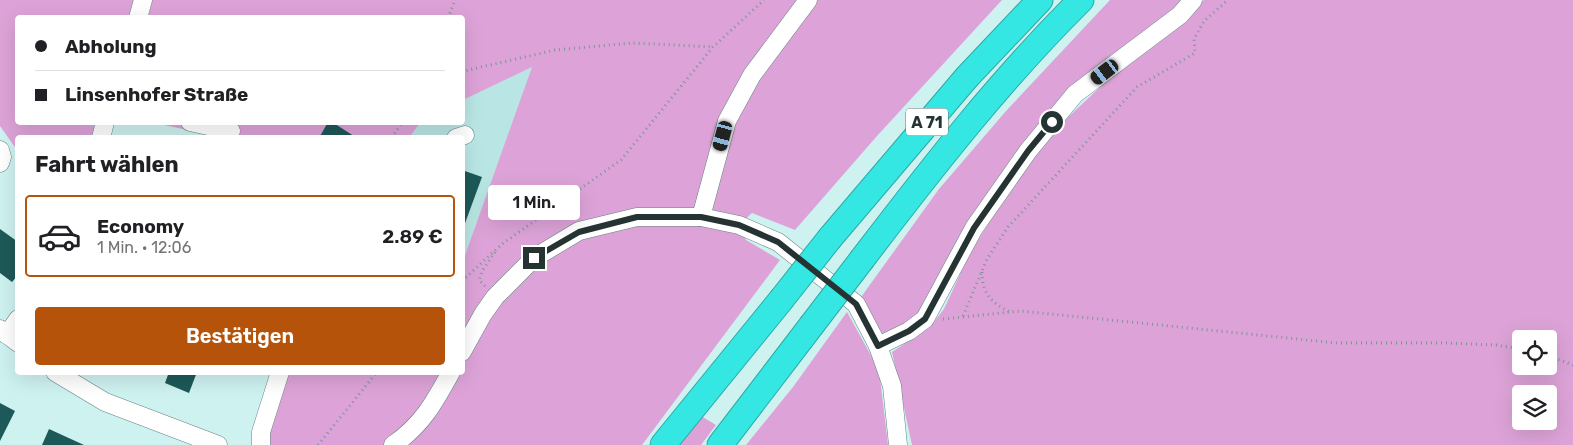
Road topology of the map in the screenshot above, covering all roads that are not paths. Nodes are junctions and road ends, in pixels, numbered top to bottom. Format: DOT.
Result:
graph roads {
  1 [pos="143,0"];
  2 [pos="808,0"];
  3 [pos="1040,0"];
  4 [pos="1081,0"];
  5 [pos="1193,0"];
  6 [pos="139,15"];
  7 [pos="204,125"];
  8 [pos="231,131"];
  9 [pos="0,150"];
  10 [pos="0,164"];
  11 [pos="701,217"];
  12 [pos="15,324"];
  13 [pos="8,336"];
  14 [pos="878,346"];
  15 [pos="465,347"];
  16 [pos="60,375"];
  17 [pos="279,375"];
  18 [pos="449,375"];
  19 [pos="218,445"];
  20 [pos="261,445"];
  21 [pos="393,445"];
  22 [pos="663,445"];
  23 [pos="720,445"];
  24 [pos="898,445"];
  1 -- 6 [label="street"];
  2 -- 11 [label="street"];
  3 -- 22 [label="highway, A 71, bridge"];
  4 -- 23 [label="highway, A 71, bridge"];
  5 -- 14 [label="street"];
  7 -- 8 [label="street"];
  9 -- 10 [label="street"];
  11 -- 14 [label="street"];
  11 -- 15 [label="street"];
  12 -- 13 [label="street"];
  14 -- 24 [label="street"];
  16 -- 19 [label="street"];
  17 -- 20 [label="street"];
  18 -- 21 [label="street"];
}
